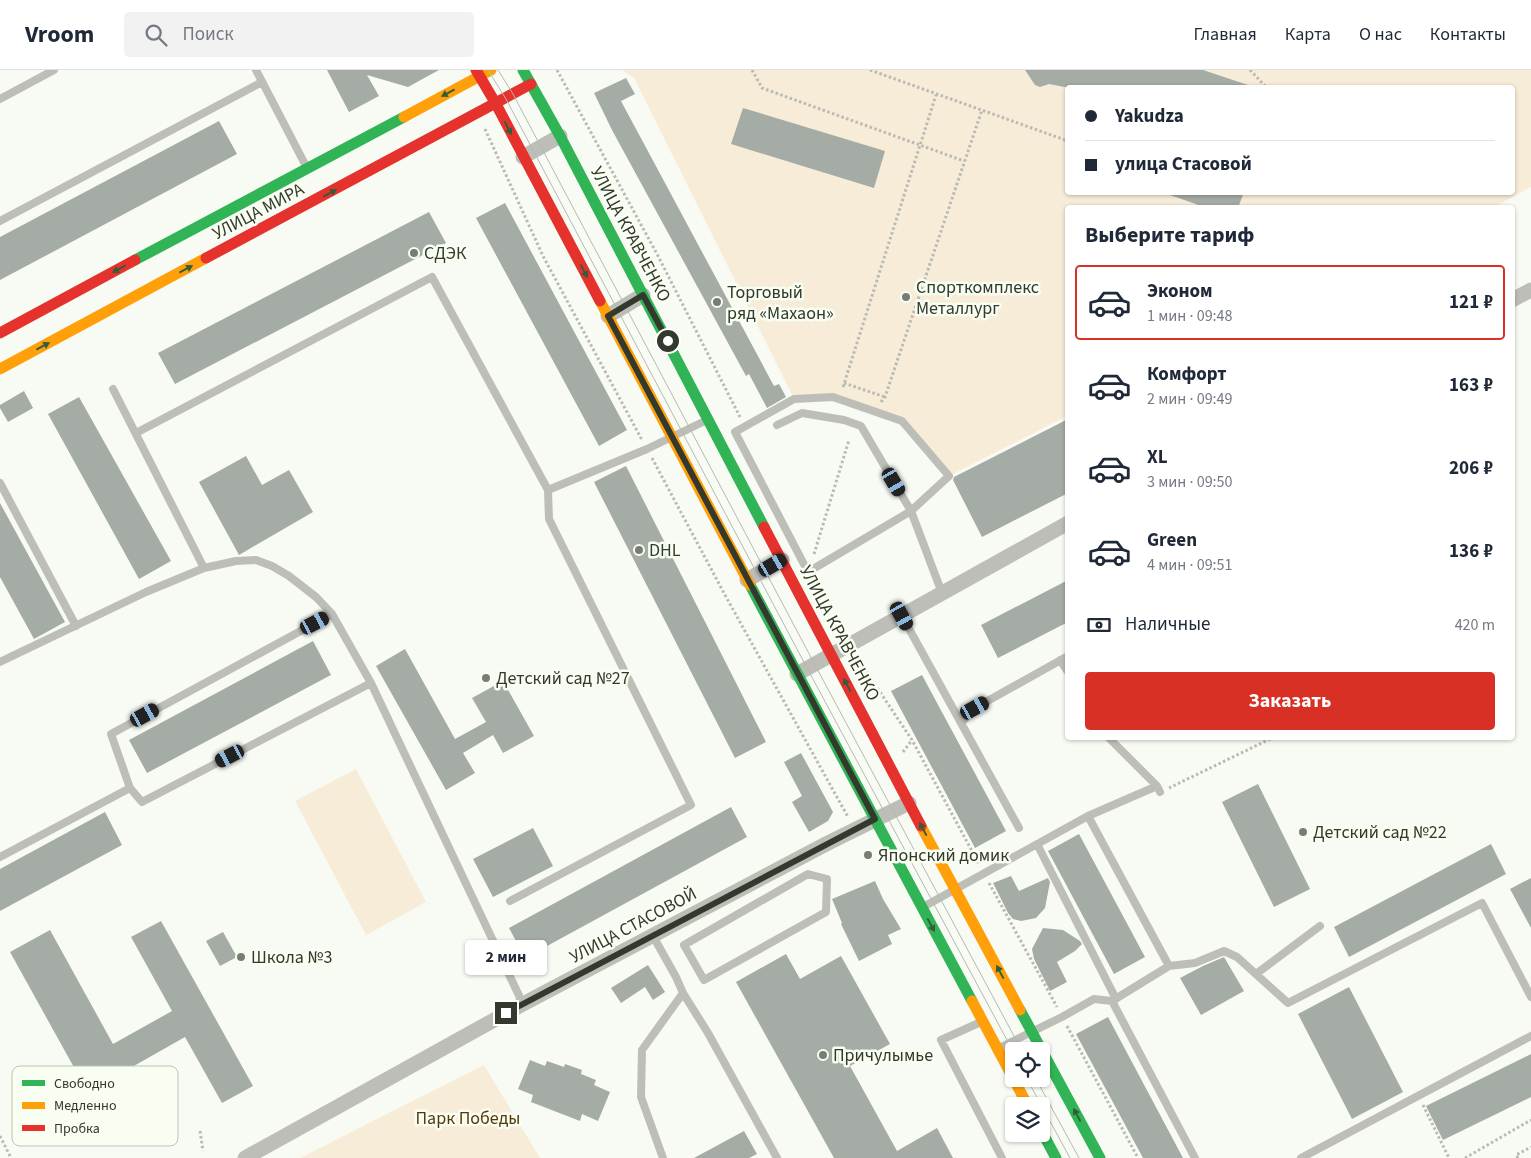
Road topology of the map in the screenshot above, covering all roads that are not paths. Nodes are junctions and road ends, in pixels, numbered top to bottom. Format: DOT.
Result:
graph roads {
  1 [pos="54,70"];
  2 [pos="256,70"];
  3 [pos="491,70"];
  4 [pos="523,70"];
  5 [pos="477,73"];
  6 [pos="262,82"];
  7 [pos="532,84"];
  8 [pos="0,99"];
  9 [pos="496,104"];
  10 [pos="560,136"];
  11 [pos="524,157"];
  12 [pos="307,168"];
  13 [pos="0,221"];
  14 [pos="1531,290"];
  15 [pos="643,295"];
  16 [pos="1515,298"];
  17 [pos="608,316"];
  18 [pos="0,333"];
  19 [pos="0,369"];
  20 [pos="113,389"];
  21 [pos="709,419"];
  22 [pos="777,424"];
  23 [pos="136,433"];
  24 [pos="672,437"];
  25 [pos="0,483"];
  26 [pos="548,490"];
  27 [pos="911,511"];
  28 [pos="1065,525"];
  29 [pos="782,560"];
  30 [pos="204,568"];
  31 [pos="747,580"];
  32 [pos="942,594"];
  33 [pos="332,614"];
  34 [pos="902,616"];
  35 [pos="76,626"];
  36 [pos="831,656"];
  37 [pos="1064,658"];
  38 [pos="0,662"];
  39 [pos="797,674"];
  40 [pos="371,683"];
  41 [pos="961,723"];
  42 [pos="1111,740"];
  43 [pos="130,788"];
  44 [pos="909,803"];
  45 [pos="1088,816"];
  46 [pos="875,819"];
  47 [pos="1019,828"];
  48 [pos="1037,844"];
  49 [pos="0,857"];
  50 [pos="808,874"];
  51 [pos="956,890"];
  52 [pos="510,901"];
  53 [pos="922,908"];
  54 [pos="1320,926"];
  55 [pos="653,936"];
  56 [pos="1169,966"];
  57 [pos="1256,974"];
  58 [pos="683,993"];
  59 [pos="1531,997"];
  60 [pos="1114,1000"];
  61 [pos="524,1004"];
  62 [pos="983,1021"];
  63 [pos="1032,1031"];
  64 [pos="1531,1036"];
  65 [pos="998,1049"];
  66 [pos="1023,1097"];
  67 [pos="1047,1142"];
  68 [pos="245,1158"];
  69 [pos="663,1158"];
  70 [pos="778,1158"];
  71 [pos="1002,1158"];
  72 [pos="1056,1158"];
  73 [pos="1100,1158"];
  74 [pos="1195,1158"];
  75 [pos="1301,1158"];
  1 -- 8 [label="lane"];
  2 -- 6 [label="lane"];
  3 -- 5 [label="main road, УЛИЦА МИРА"];
  4 -- 7 [label="main road, УЛИЦА КРАВЧЕНКО"];
  5 -- 9 [label="main road"];
  5 -- 12 [label="main road, УЛИЦА МИРА, one-way"];
  6 -- 12 [label="lane"];
  6 -- 13 [label="lane"];
  7 -- 9 [label="main road, УЛИЦА МИРА"];
  7 -- 10 [label="main road, УЛИЦА КРАВЧЕНКО"];
  9 -- 11 [label="main road, one-way"];
  19 -- 9 [label="main road, УЛИЦА МИРА, one-way"];
  10 -- 11 [label="street"];
  10 -- 15 [label="main road, УЛИЦА КРАВЧЕНКО"];
  11 -- 17 [label="main road, one-way"];
  12 -- 18 [label="main road, УЛИЦА МИРА, one-way"];
  14 -- 16 [label="street"];
  15 -- 17 [label="street"];
  15 -- 21 [label="main road, УЛИЦА КРАВЧЕНКО"];
  17 -- 24 [label="main road"];
  20 -- 23 [label="lane"];
  21 -- 24 [label="lane"];
  21 -- 29 [label="main road, УЛИЦА КРАВЧЕНКО"];
  22 -- 27 [label="lane"];
  23 -- 26 [label="lane"];
  23 -- 30 [label="lane"];
  24 -- 26 [label="lane"];
  24 -- 31 [label="main road"];
  25 -- 35 [label="lane"];
  26 -- 52 [label="lane"];
  27 -- 27 [label="lane"];
  27 -- 32 [label="lane"];
  28 -- 32 [label="street"];
  29 -- 31 [label="street"];
  29 -- 36 [label="main road, УЛИЦА КРАВЧЕНКО"];
  30 -- 33 [label="lane"];
  30 -- 35 [label="lane"];
  31 -- 39 [label="main road"];
  32 -- 34 [label="street"];
  33 -- 40 [label="lane"];
  33 -- 43 [label="lane"];
  34 -- 36 [label="street"];
  34 -- 41 [label="lane"];
  35 -- 38 [label="lane"];
  36 -- 39 [label="street"];
  44 -- 36 [label="main road, УЛИЦА КРАВЧЕНКО, one-way"];
  37 -- 41 [label="lane"];
  39 -- 46 [label="main road"];
  40 -- 43 [label="lane"];
  40 -- 61 [label="lane"];
  41 -- 47 [label="lane"];
  42 -- 45 [label="lane"];
  43 -- 49 [label="lane"];
  44 -- 46 [label="street, УЛИЦА СТАСОВОЙ"];
  51 -- 44 [label="main road, УЛИЦА КРАВЧЕНКО, one-way"];
  45 -- 48 [label="lane"];
  45 -- 56 [label="lane"];
  46 -- 53 [label="main road"];
  46 -- 55 [label="street, УЛИЦА СТАСОВОЙ"];
  48 -- 51 [label="lane"];
  48 -- 60 [label="lane"];
  50 -- 50 [label="lane"];
  51 -- 53 [label="lane"];
  63 -- 51 [label="main road, УЛИЦА КРАВЧЕНКО, one-way"];
  53 -- 62 [label="main road, one-way"];
  54 -- 57 [label="lane"];
  55 -- 58 [label="lane"];
  55 -- 61 [label="street, УЛИЦА СТАСОВОЙ"];
  56 -- 57 [label="lane"];
  56 -- 60 [label="lane"];
  57 -- 59 [label="lane"];
  58 -- 69 [label="lane"];
  58 -- 70 [label="lane"];
  60 -- 63 [label="lane"];
  60 -- 74 [label="lane"];
  61 -- 68 [label="street, УЛИЦА СТАСОВОЙ"];
  62 -- 65 [label="main road"];
  62 -- 71 [label="lane"];
  63 -- 65 [label="lane"];
  73 -- 63 [label="main road, УЛИЦА КРАВЧЕНКО, one-way"];
  64 -- 75 [label="lane"];
  65 -- 66 [label="main road"];
  67 -- 72 [label="main road"];
}
